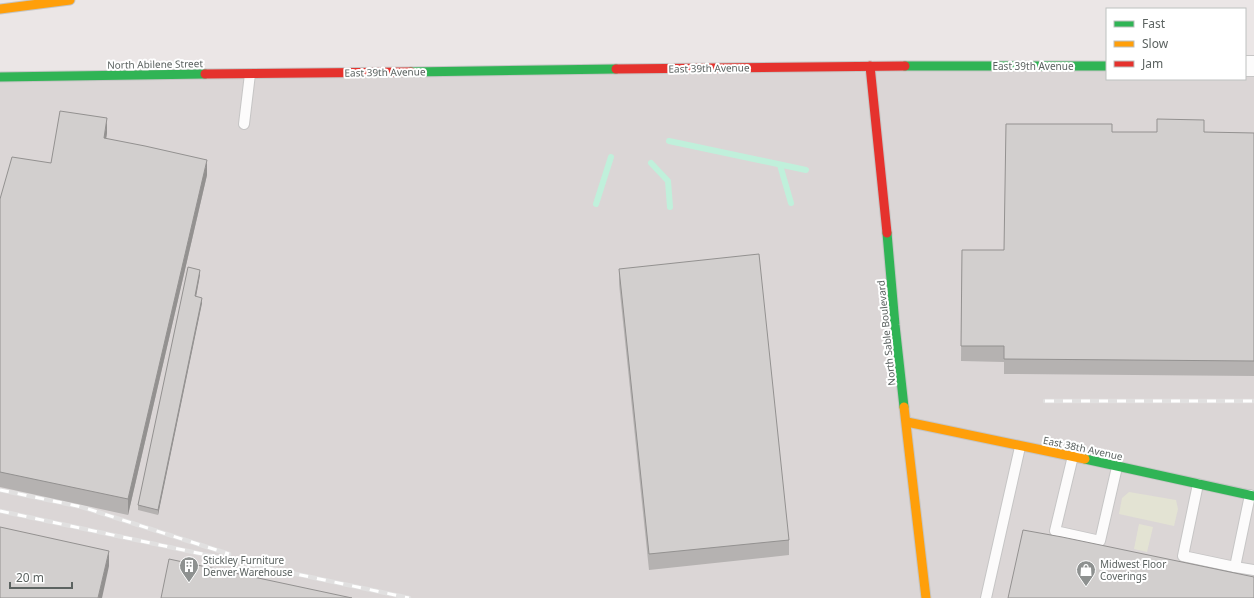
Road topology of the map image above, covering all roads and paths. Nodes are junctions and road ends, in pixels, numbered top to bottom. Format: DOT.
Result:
graph roads {
  1 [pos="70,0"];
  2 [pos="0,9"];
  3 [pos="870,66"];
  4 [pos="1106,66"];
  5 [pos="311,73"];
  6 [pos="250,74"];
  7 [pos="0,77"];
  8 [pos="244,124"];
  9 [pos="907,422"];
  10 [pos="1020,446"];
  11 [pos="1073,456"];
  12 [pos="1117,467"];
  13 [pos="1198,484"];
  14 [pos="1252,495"];
  15 [pos="1235,566"];
  16 [pos="1254,570"];
  17 [pos="926,598"];
  18 [pos="986,598"];
  1 -- 2 [label="main road"];
  3 -- 4 [label="main road, East 39th Avenue"];
  3 -- 5 [label="main road, East 39th Avenue"];
  3 -- 9 [label="main road, North Sable Boulevard"];
  5 -- 6 [label="main road, North Abilene Street"];
  6 -- 7 [label="main road, North Abilene Street"];
  6 -- 8 [label="lane"];
  9 -- 10 [label="main road, East 38th Avenue"];
  9 -- 17 [label="main road, North Sable Boulevard"];
  10 -- 11 [label="main road, East 38th Avenue"];
  10 -- 18 [label="lane"];
  11 -- 12 [label="main road, East 38th Avenue"];
  11 -- 12 [label="lane"];
  12 -- 13 [label="main road, East 38th Avenue"];
  13 -- 14 [label="main road, East 38th Avenue"];
  13 -- 15 [label="lane"];
  14 -- 15 [label="lane"];
  15 -- 16 [label="lane"];
}
